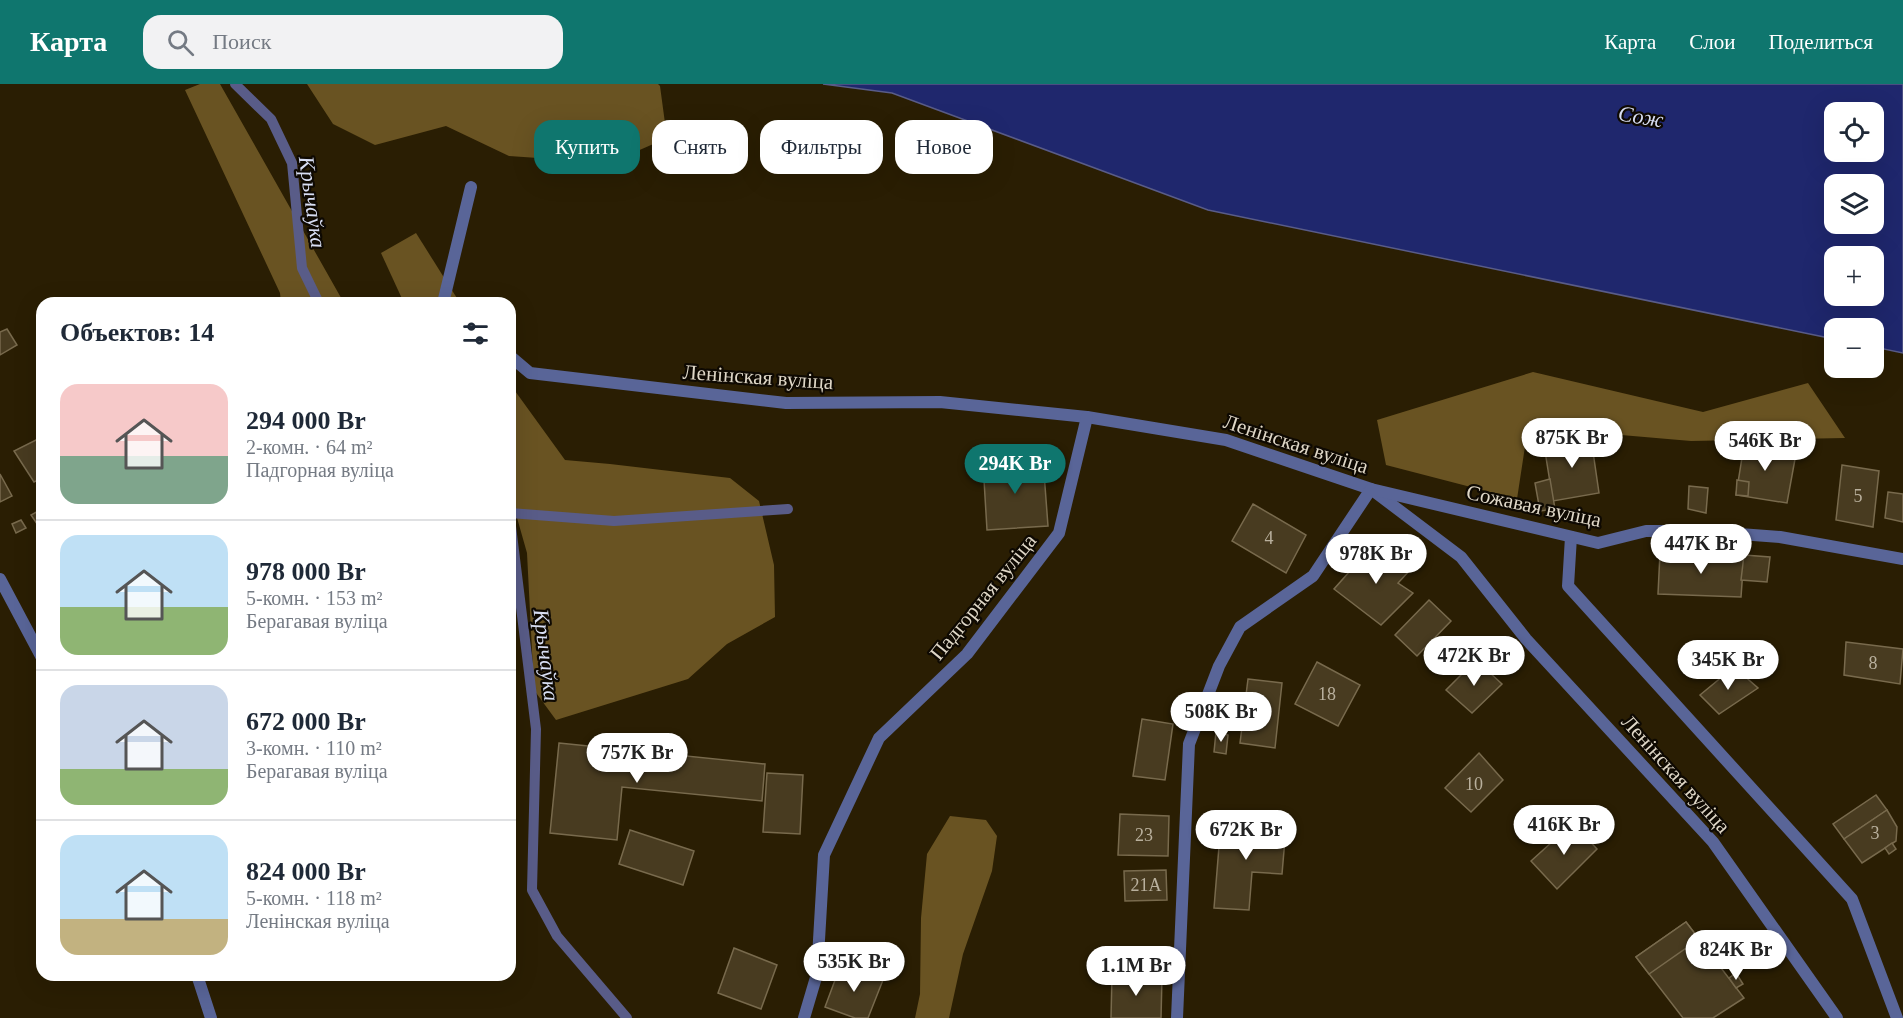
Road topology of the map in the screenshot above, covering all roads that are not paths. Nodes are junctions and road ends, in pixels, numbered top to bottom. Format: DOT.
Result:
graph roads {
  1 [pos="471,187"];
  2 [pos="444,297"];
  3 [pos="516,361"];
  4 [pos="1087,417"];
  5 [pos="1371,489"];
  6 [pos="1572,537"];
  7 [pos="1903,559"];
  8 [pos="0,579"];
  9 [pos="36,647"];
  10 [pos="199,981"];
  11 [pos="212,1018"];
  12 [pos="804,1018"];
  13 [pos="1177,1018"];
  14 [pos="1837,1018"];
  15 [pos="1897,1018"];
  1 -- 2 [label="street"];
  3 -- 4 [label="street, Ленінская вуліца"];
  4 -- 5 [label="street, Ленінская вуліца"];
  4 -- 12 [label="street, Падгорная вуліца"];
  5 -- 6 [label="street, Сожавая вуліца"];
  5 -- 13 [label="street"];
  5 -- 14 [label="street, Ленінская вуліца"];
  6 -- 7 [label="street, Сожавая вуліца"];
  6 -- 15 [label="street"];
  8 -- 9 [label="street"];
  10 -- 11 [label="street"];
}
